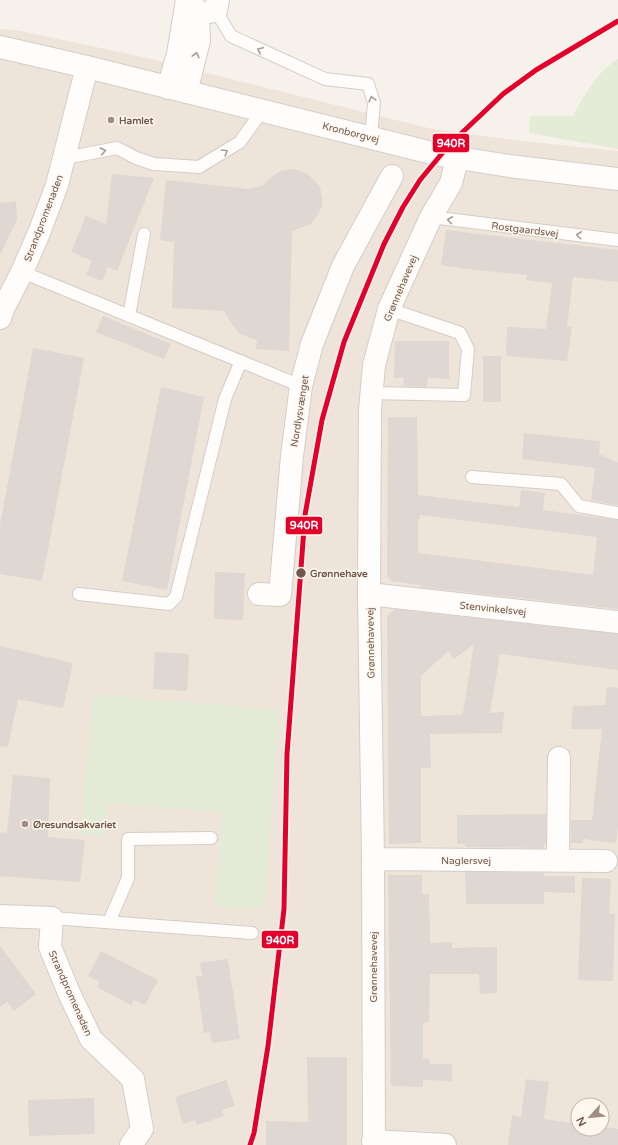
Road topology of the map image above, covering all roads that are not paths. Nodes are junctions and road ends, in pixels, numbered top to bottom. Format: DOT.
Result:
graph roads {
  1 [pos="199,7"];
  2 [pos="0,47"];
  3 [pos="87,67"];
  4 [pos="177,90"];
  5 [pos="262,111"];
  6 [pos="371,137"];
  7 [pos="64,158"];
  8 [pos="457,159"];
  9 [pos="392,176"];
  10 [pos="618,179"];
  11 [pos="431,218"];
  12 [pos="144,234"];
  13 [pos="618,240"];
  14 [pos="22,272"];
  15 [pos="390,309"];
  16 [pos="129,316"];
  17 [pos="0,318"];
  18 [pos="241,361"];
  19 [pos="301,386"];
  20 [pos="371,393"];
  21 [pos="472,477"];
  22 [pos="618,512"];
  23 [pos="79,594"];
  24 [pos="259,594"];
  25 [pos="369,594"];
  26 [pos="618,622"];
  27 [pos="559,758"];
  28 [pos="211,838"];
  29 [pos="373,859"];
  30 [pos="558,860"];
  31 [pos="606,861"];
  32 [pos="0,916"];
  33 [pos="52,918"];
  34 [pos="109,922"];
  35 [pos="252,933"];
  36 [pos="373,1143"];
  37 [pos="131,1145"];
  38 [pos="445,1145"];
  1 -- 4 [label="street"];
  6 -- 1 [label="lane, one-way"];
  2 -- 3 [label="street, Kronborgvej"];
  3 -- 4 [label="street, Kronborgvej"];
  3 -- 7 [label="street, Strandpromenaden"];
  4 -- 5 [label="street, Kronborgvej"];
  5 -- 6 [label="street, Kronborgvej"];
  7 -- 5 [label="lane, one-way"];
  6 -- 8 [label="street, Kronborgvej"];
  7 -- 14 [label="street, Strandpromenaden"];
  8 -- 10 [label="street, Kronborgvej"];
  8 -- 11 [label="street, Grønnehavevej"];
  9 -- 19 [label="street, Nordlysvænget"];
  13 -- 11 [label="lane, Rostgaardsvej, one-way"];
  11 -- 15 [label="street, Grønnehavevej"];
  12 -- 16 [label="lane"];
  14 -- 16 [label="lane"];
  14 -- 17 [label="street, Strandpromenaden"];
  15 -- 20 [label="street, Grønnehavevej"];
  15 -- 20 [label="lane"];
  16 -- 18 [label="lane"];
  18 -- 19 [label="lane"];
  18 -- 23 [label="lane"];
  19 -- 24 [label="street, Nordlysvænget"];
  20 -- 25 [label="street, Grønnehavevej"];
  21 -- 22 [label="lane"];
  25 -- 26 [label="street, Stenvinkelsvej"];
  25 -- 29 [label="street, Grønnehavevej"];
  27 -- 30 [label="street"];
  28 -- 34 [label="lane"];
  29 -- 30 [label="street, Naglersvej"];
  29 -- 36 [label="street, Grønnehavevej"];
  30 -- 31 [label="street, Naglersvej"];
  32 -- 33 [label="street"];
  33 -- 34 [label="lane"];
  33 -- 37 [label="street, Strandpromenaden"];
  34 -- 35 [label="lane"];
  36 -- 38 [label="street"];
}
